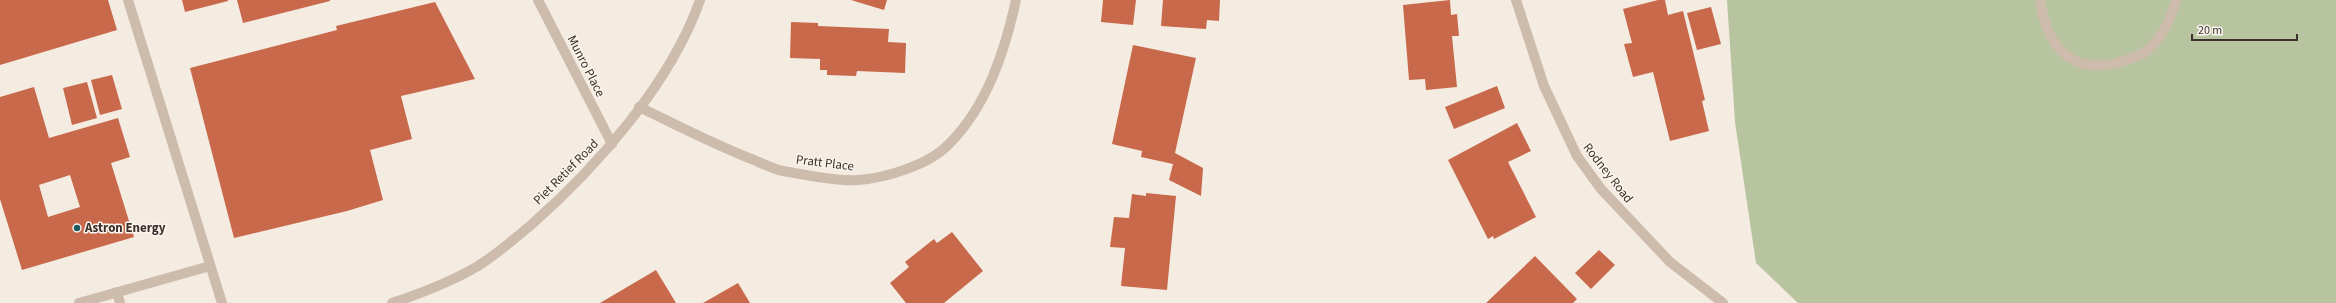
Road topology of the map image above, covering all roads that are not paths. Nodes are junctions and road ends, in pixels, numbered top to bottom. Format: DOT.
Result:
graph roads {
  1 [pos="128,0"];
  2 [pos="538,0"];
  3 [pos="700,0"];
  4 [pos="1016,0"];
  5 [pos="1516,0"];
  6 [pos="2040,0"];
  7 [pos="2176,0"];
  8 [pos="639,106"];
  9 [pos="612,144"];
  10 [pos="210,266"];
  11 [pos="117,292"];
  12 [pos="79,303"];
  13 [pos="120,303"];
  14 [pos="222,303"];
  15 [pos="392,303"];
  16 [pos="1723,303"];
  1 -- 10 [label="street"];
  2 -- 9 [label="street, Munro Place"];
  3 -- 8 [label="street, Piet Retief Road"];
  4 -- 8 [label="street, Pratt Place"];
  5 -- 16 [label="street, Rodney Road"];
  6 -- 7 [label="street"];
  8 -- 9 [label="street, Piet Retief Road"];
  9 -- 15 [label="street, Piet Retief Road"];
  10 -- 11 [label="street"];
  10 -- 14 [label="street"];
  11 -- 12 [label="street"];
  11 -- 13 [label="street"];
}
